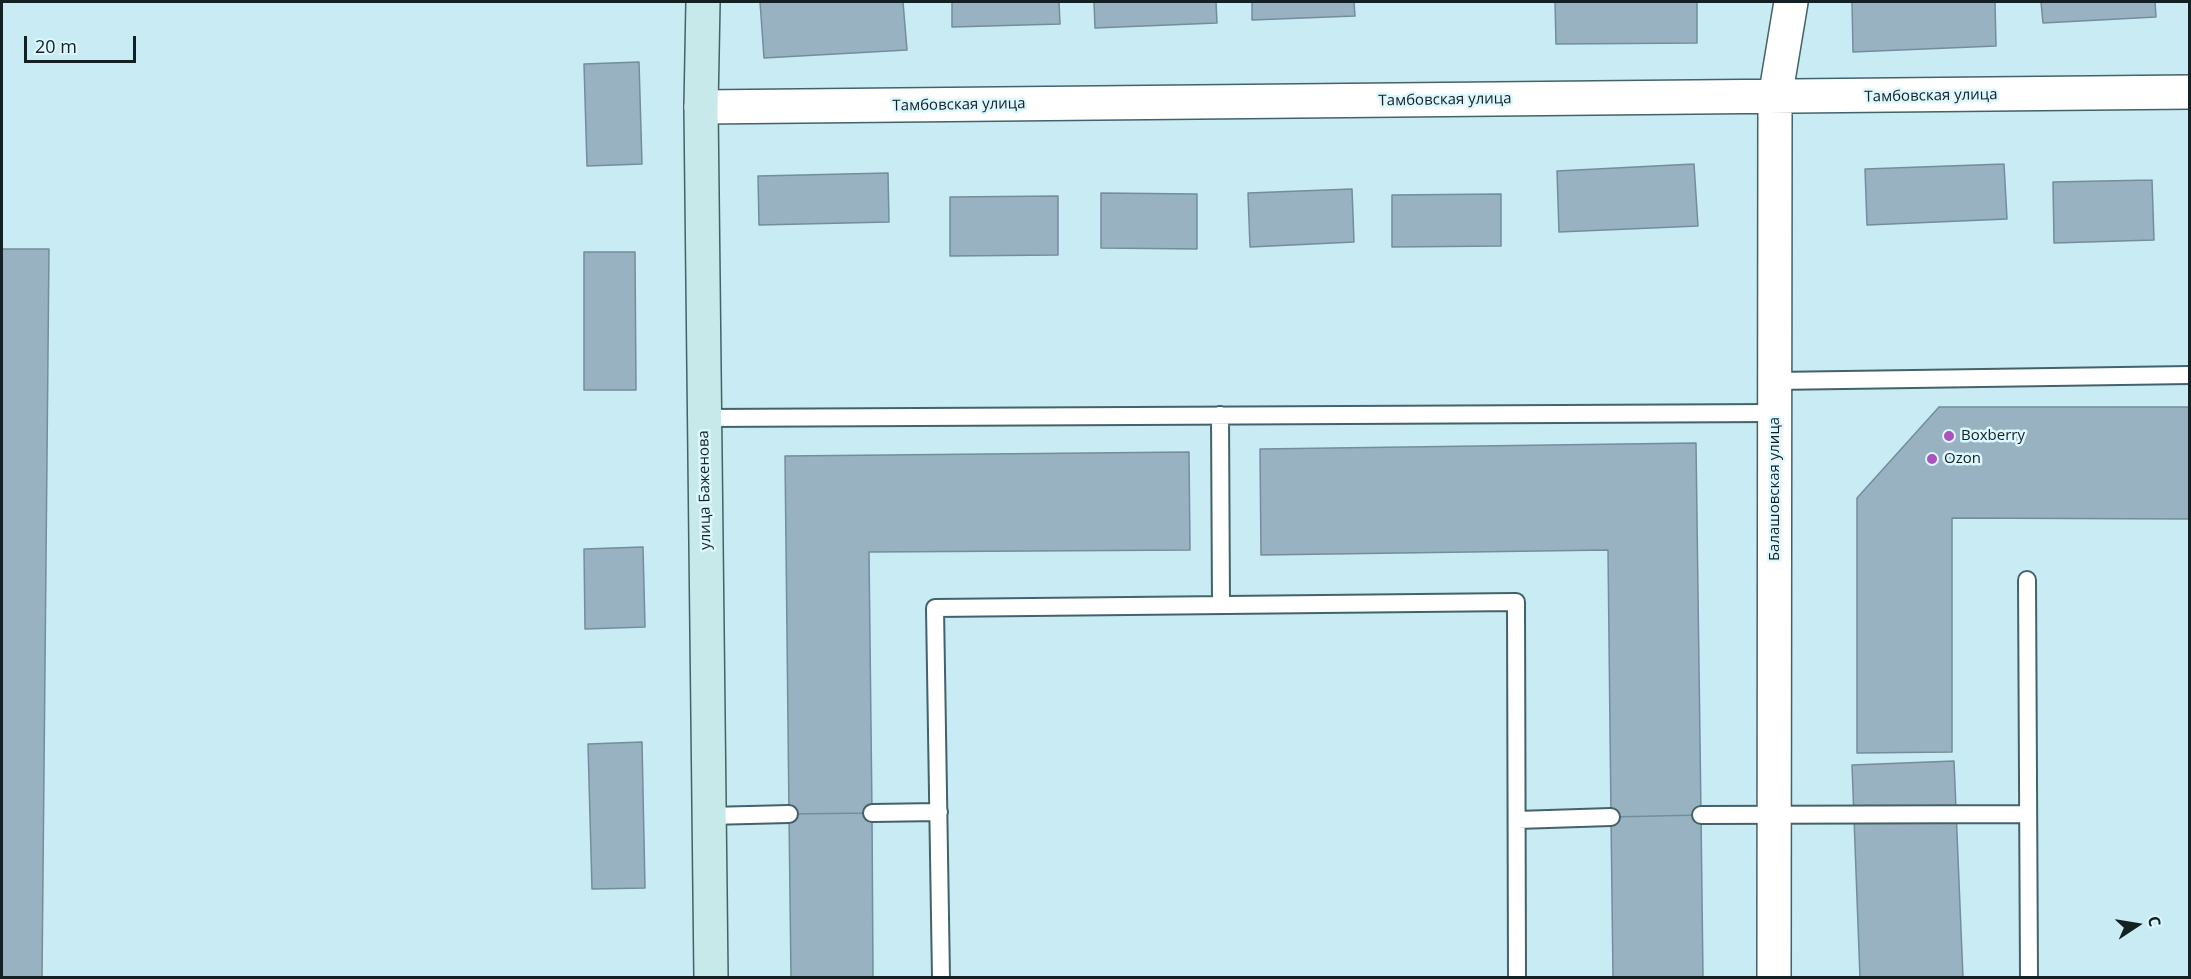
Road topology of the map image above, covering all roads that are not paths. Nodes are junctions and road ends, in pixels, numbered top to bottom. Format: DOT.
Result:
graph roads {
  1 [pos="703,2"];
  2 [pos="1791,2"];
  3 [pos="2190,92"];
  4 [pos="1775,98"];
  5 [pos="701,107"];
  6 [pos="2190,375"];
  7 [pos="1775,381"];
  8 [pos="1775,413"];
  9 [pos="1220,416"];
  10 [pos="704,418"];
  11 [pos="2027,580"];
  12 [pos="1221,605"];
  13 [pos="939,812"];
  14 [pos="872,813"];
  15 [pos="789,814"];
  16 [pos="1774,814"];
  17 [pos="2028,814"];
  18 [pos="1701,815"];
  19 [pos="710,816"];
  20 [pos="1611,817"];
  21 [pos="1516,820"];
  22 [pos="711,978"];
  23 [pos="941,978"];
  24 [pos="1517,978"];
  25 [pos="1774,978"];
  26 [pos="2029,978"];
  1 -- 5 [label="street, улица Баженова"];
  2 -- 4 [label="street, Балашовская улица"];
  3 -- 4 [label="street, Тамбовская улица"];
  4 -- 5 [label="street, Тамбовская улица"];
  4 -- 7 [label="street, Балашовская улица"];
  5 -- 10 [label="street, улица Баженова"];
  6 -- 7 [label="lane"];
  7 -- 8 [label="street, Балашовская улица"];
  8 -- 9 [label="lane"];
  8 -- 16 [label="street, Балашовская улица"];
  9 -- 10 [label="lane"];
  9 -- 12 [label="lane"];
  10 -- 19 [label="street, улица Баженова"];
  11 -- 17 [label="lane"];
  12 -- 13 [label="lane"];
  12 -- 21 [label="lane"];
  13 -- 14 [label="lane"];
  13 -- 23 [label="lane"];
  15 -- 19 [label="lane"];
  16 -- 17 [label="lane"];
  16 -- 18 [label="lane"];
  16 -- 25 [label="street, Балашовская улица"];
  17 -- 26 [label="lane"];
  19 -- 22 [label="street, улица Баженова"];
  20 -- 21 [label="lane"];
  21 -- 24 [label="lane"];
}
